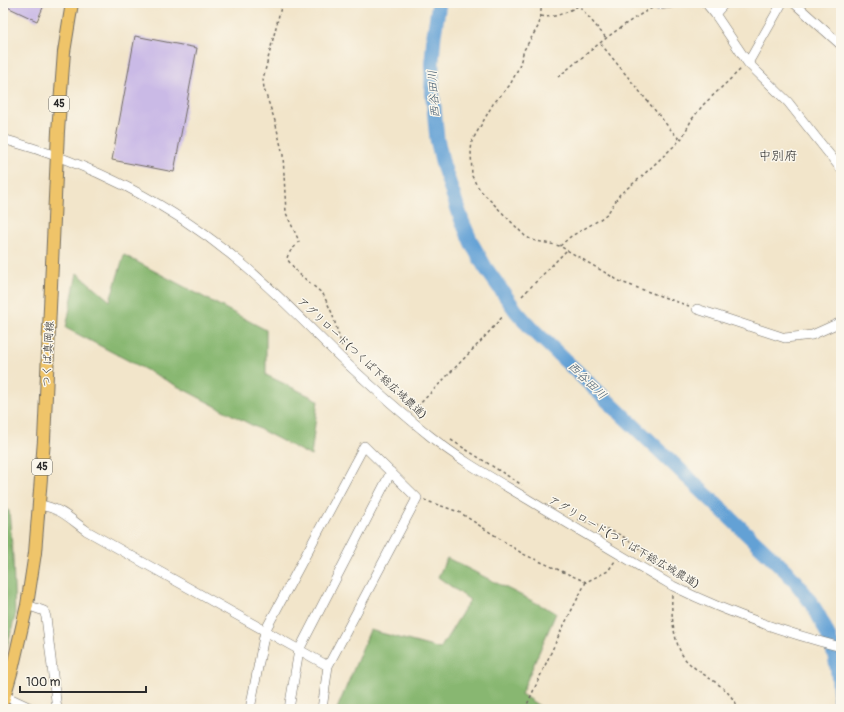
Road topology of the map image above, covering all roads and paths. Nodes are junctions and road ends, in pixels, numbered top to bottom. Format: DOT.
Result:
graph roads {
  1 [pos="72,3"];
  2 [pos="282,3"];
  3 [pos="542,3"];
  4 [pos="672,3"];
  5 [pos="706,3"];
  6 [pos="725,3"];
  7 [pos="782,3"];
  8 [pos="794,3"];
  9 [pos="660,5"];
  10 [pos="715,14"];
  11 [pos="541,16"];
  12 [pos="607,39"];
  13 [pos="601,44"];
  14 [pos="841,45"];
  15 [pos="748,63"];
  16 [pos="558,77"];
  17 [pos="3,139"];
  18 [pos="680,140"];
  19 [pos="56,156"];
  20 [pos="841,169"];
  21 [pos="560,246"];
  22 [pos="567,250"];
  23 [pos="522,296"];
  24 [pos="697,309"];
  25 [pos="503,316"];
  26 [pos="841,322"];
  27 [pos="341,358"];
  28 [pos="407,417"];
  29 [pos="391,472"];
  30 [pos="417,498"];
  31 [pos="40,505"];
  32 [pos="620,555"];
  33 [pos="586,582"];
  34 [pos="27,605"];
  35 [pos="841,627"];
  36 [pos="265,631"];
  37 [pos="841,634"];
  38 [pos="841,648"];
  39 [pos="299,650"];
  40 [pos="328,666"];
  41 [pos="4,697"];
  42 [pos="33,709"];
  43 [pos="57,709"];
  44 [pos="250,709"];
  45 [pos="289,709"];
  46 [pos="322,709"];
  47 [pos="525,709"];
  1 -- 19 [label="main road, つくば真岡線 / 45"];
  2 -- 27 [label="path"];
  3 -- 11 [label="path"];
  4 -- 9 [label="street"];
  5 -- 10 [label="street"];
  6 -- 10 [label="street"];
  7 -- 15 [label="street"];
  8 -- 14 [label="street"];
  9 -- 12 [label="path"];
  10 -- 15 [label="street"];
  11 -- 12 [label="path"];
  11 -- 21 [label="path"];
  12 -- 13 [label="path"];
  13 -- 16 [label="path"];
  13 -- 18 [label="path"];
  15 -- 18 [label="path"];
  15 -- 20 [label="street"];
  17 -- 19 [label="street, アグリロード(つくば下総広域農道)"];
  18 -- 21 [label="path"];
  19 -- 27 [label="street, アグリロード(つくば下総広域農道)"];
  19 -- 31 [label="main road, つくば真岡線 / 45"];
  21 -- 22 [label="path"];
  22 -- 23 [label="path"];
  22 -- 24 [label="path"];
  24 -- 26 [label="street"];
  25 -- 28 [label="path"];
  27 -- 28 [label="street, アグリロード(つくば下総広域農道)"];
  28 -- 32 [label="street, アグリロード(つくば下総広域農道)"];
  29 -- 30 [label="street"];
  29 -- 36 [label="street"];
  29 -- 39 [label="street"];
  30 -- 33 [label="path"];
  30 -- 40 [label="street"];
  31 -- 34 [label="main road, つくば真岡線 / 45"];
  31 -- 36 [label="street"];
  32 -- 33 [label="path"];
  32 -- 38 [label="street, アグリロード(つくば下総広域農道)"];
  33 -- 47 [label="path"];
  34 -- 41 [label="main road, つくば真岡線 / 45"];
  34 -- 43 [label="street"];
  35 -- 37 [label="path"];
  36 -- 39 [label="street"];
  36 -- 44 [label="street"];
  39 -- 40 [label="street"];
  39 -- 45 [label="street"];
  40 -- 46 [label="street"];
  41 -- 42 [label="street"];
}
